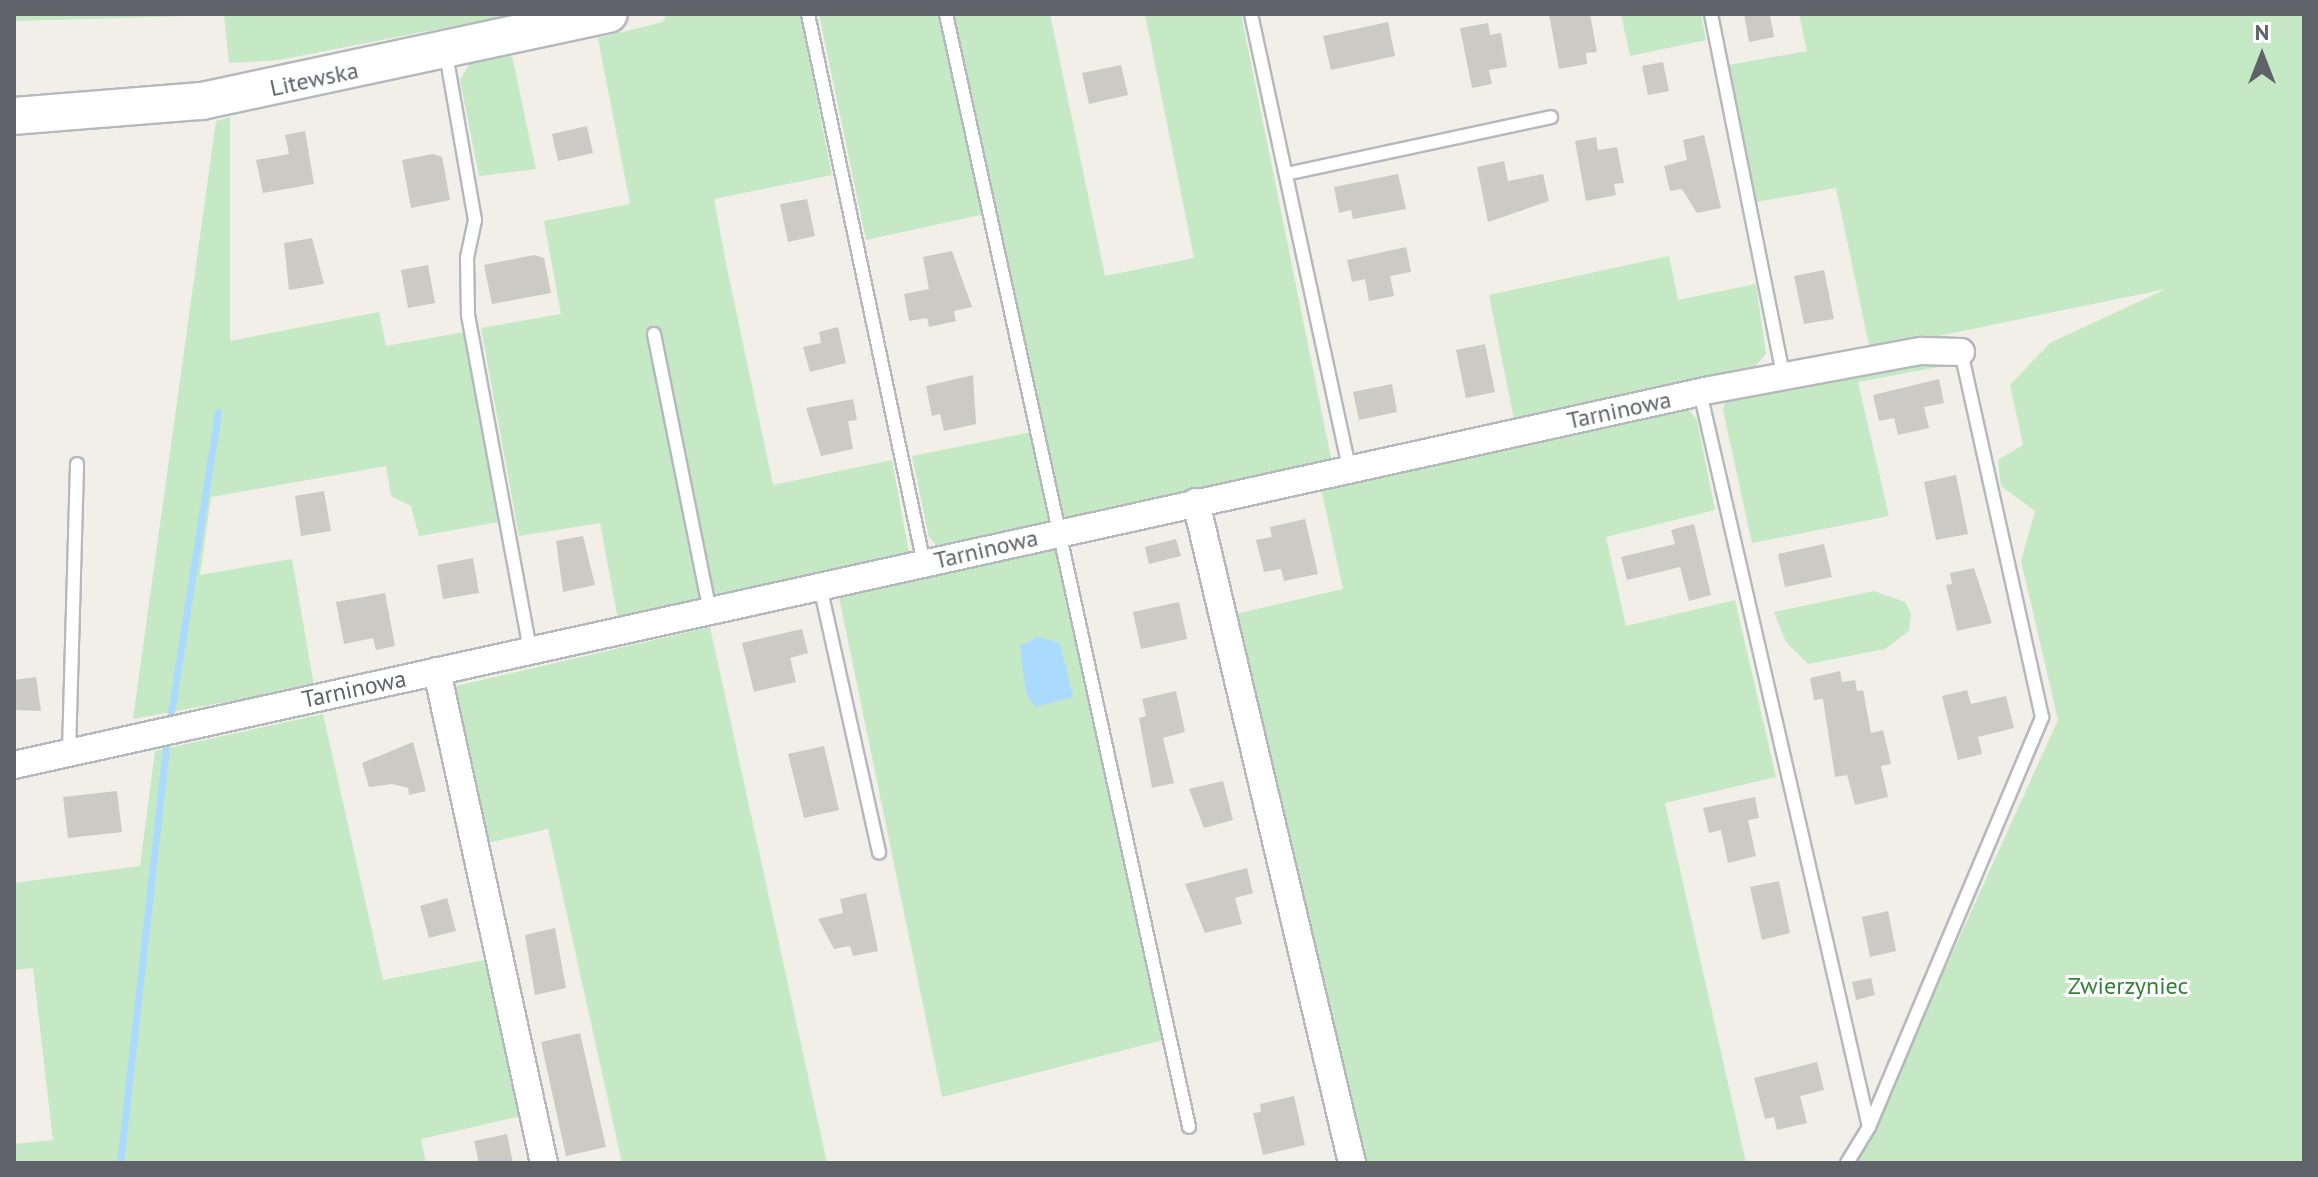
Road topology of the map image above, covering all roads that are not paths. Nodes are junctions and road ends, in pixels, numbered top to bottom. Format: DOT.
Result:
graph roads {
  1 [pos="609,14"];
  2 [pos="808,14"];
  3 [pos="946,14"];
  4 [pos="1251,14"];
  5 [pos="1711,14"];
  6 [pos="564,19"];
  7 [pos="445,50"];
  8 [pos="14,116"];
  9 [pos="1551,117"];
  10 [pos="1286,174"];
  11 [pos="654,334"];
  12 [pos="1961,352"];
  13 [pos="1783,374"];
  14 [pos="1700,392"];
  15 [pos="77,464"];
  16 [pos="1349,469"];
  17 [pos="1196,502"];
  18 [pos="1059,532"];
  19 [pos="924,564"];
  20 [pos="820,586"];
  21 [pos="710,611"];
  22 [pos="530,650"];
  23 [pos="437,671"];
  24 [pos="69,752"];
  25 [pos="14,765"];
  26 [pos="879,853"];
  27 [pos="1189,1127"];
  28 [pos="1869,1127"];
  29 [pos="544,1163"];
  30 [pos="1352,1163"];
  31 [pos="1847,1163"];
  1 -- 6 [label="street, Litewska"];
  2 -- 19 [label="lane"];
  3 -- 18 [label="lane"];
  4 -- 10 [label="lane"];
  5 -- 13 [label="lane"];
  6 -- 7 [label="street, Litewska"];
  7 -- 8 [label="street, Litewska"];
  7 -- 22 [label="lane"];
  9 -- 10 [label="lane"];
  10 -- 16 [label="lane"];
  11 -- 21 [label="lane"];
  12 -- 13 [label="street, Tarninowa"];
  12 -- 28 [label="lane"];
  13 -- 14 [label="street, Tarninowa"];
  14 -- 16 [label="street, Tarninowa"];
  14 -- 28 [label="lane"];
  15 -- 24 [label="lane"];
  16 -- 17 [label="street, Tarninowa"];
  17 -- 18 [label="street, Tarninowa"];
  17 -- 30 [label="street"];
  18 -- 19 [label="street, Tarninowa"];
  18 -- 27 [label="lane"];
  19 -- 20 [label="street, Tarninowa"];
  20 -- 21 [label="street, Tarninowa"];
  20 -- 26 [label="lane"];
  21 -- 22 [label="street, Tarninowa"];
  22 -- 23 [label="street, Tarninowa"];
  23 -- 24 [label="street, Tarninowa"];
  23 -- 29 [label="street"];
  24 -- 25 [label="street, Tarninowa"];
  28 -- 31 [label="lane"];
}
